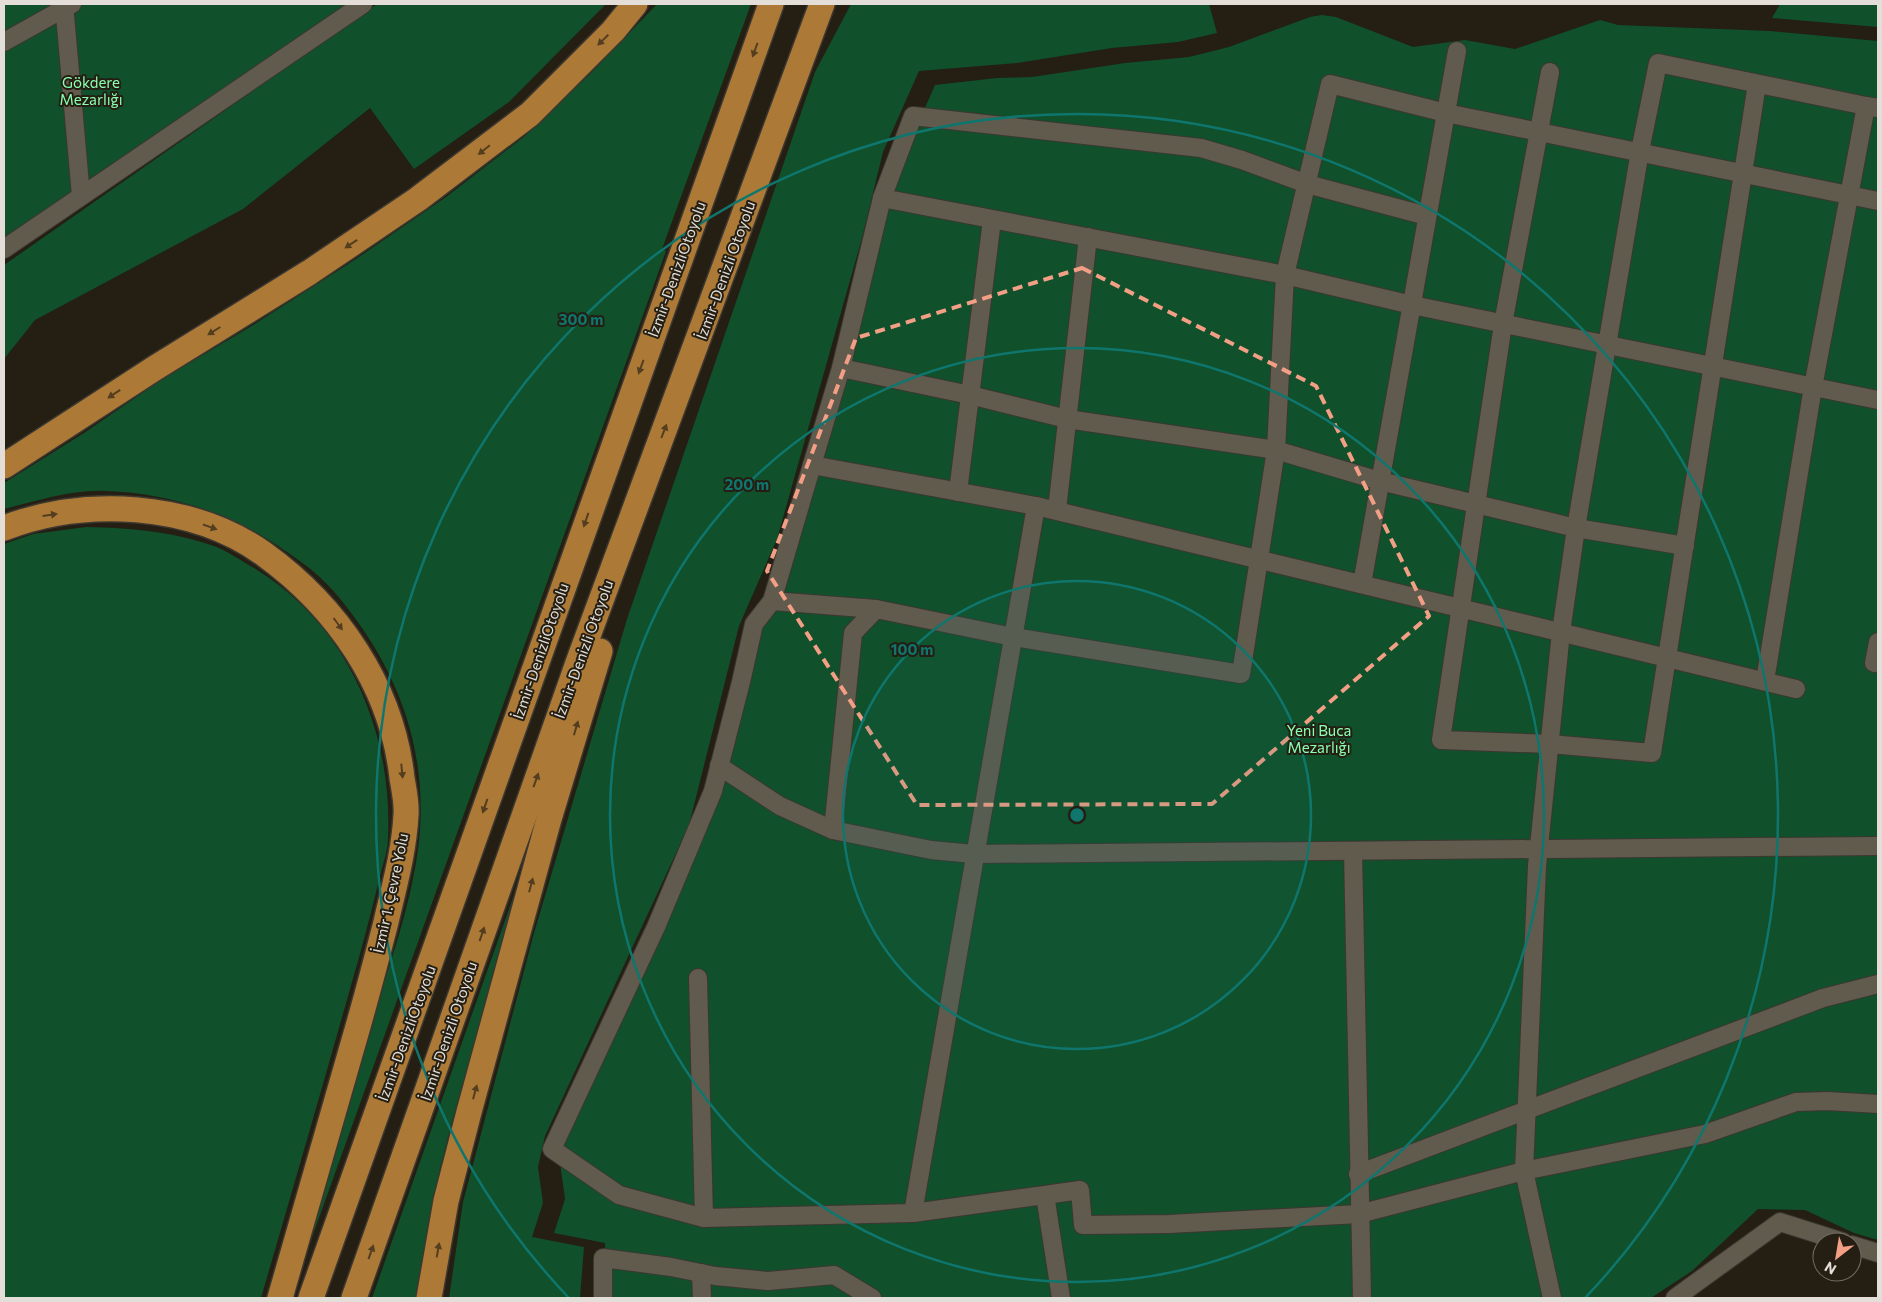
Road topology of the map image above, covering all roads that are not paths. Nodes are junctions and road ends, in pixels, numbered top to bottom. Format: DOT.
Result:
graph roads {
  1 [pos="363,4"];
  2 [pos="635,4"];
  3 [pos="771,4"];
  4 [pos="822,4"];
  5 [pos="67,5"];
  6 [pos="4,42"];
  7 [pos="1457,51"];
  8 [pos="1550,72"];
  9 [pos="1757,84"];
  10 [pos="1872,107"];
  11 [pos="1446,113"];
  12 [pos="1539,132"];
  13 [pos="1640,151"];
  14 [pos="1743,173"];
  15 [pos="1307,184"];
  16 [pos="81,196"];
  17 [pos="1849,196"];
  18 [pos="882,198"];
  19 [pos="1878,202"];
  20 [pos="1427,216"];
  21 [pos="992,220"];
  22 [pos="1088,238"];
  23 [pos="4,249"];
  24 [pos="1285,275"];
  25 [pos="1412,305"];
  26 [pos="1503,324"];
  27 [pos="1608,345"];
  28 [pos="1713,366"];
  29 [pos="841,368"];
  30 [pos="1813,387"];
  31 [pos="970,395"];
  32 [pos="1878,400"];
  33 [pos="1067,419"];
  34 [pos="1276,450"];
  35 [pos="812,465"];
  36 [pos="4,466"];
  37 [pos="650,468"];
  38 [pos="1380,481"];
  39 [pos="958,492"];
  40 [pos="1476,504"];
  41 [pos="1036,506"];
  42 [pos="1057,510"];
  43 [pos="4,528"];
  44 [pos="1576,528"];
  45 [pos="1685,546"];
  46 [pos="1260,560"];
  47 [pos="1362,584"];
  48 [pos="772,601"];
  49 [pos="1460,608"];
  50 [pos="876,609"];
  51 [pos="1561,632"];
  52 [pos="1013,637"];
  53 [pos="1878,642"];
  54 [pos="1667,658"];
  55 [pos="1874,663"];
  56 [pos="1765,681"];
  57 [pos="1796,689"];
  58 [pos="1550,744"];
  59 [pos="719,766"];
  60 [pos="834,830"];
  61 [pos="1878,846"];
  62 [pos="1539,849"];
  63 [pos="1353,851"];
  64 [pos="974,854"];
  65 [pos="698,978"];
  66 [pos="1878,984"];
  67 [pos="1878,1104"];
  68 [pos="1526,1109"];
  69 [pos="1524,1172"];
  70 [pos="1358,1174"];
  71 [pos="1045,1195"];
  72 [pos="913,1213"];
  73 [pos="1359,1214"];
  74 [pos="704,1218"];
  75 [pos="1812,1232"];
  76 [pos="1862,1248"];
  77 [pos="1878,1253"];
  78 [pos="701,1273"];
  79 [pos="280,1298"];
  80 [pos="311,1298"];
  81 [pos="354,1298"];
  82 [pos="429,1298"];
  83 [pos="603,1298"];
  84 [pos="702,1298"];
  85 [pos="872,1298"];
  86 [pos="1061,1298"];
  87 [pos="1362,1298"];
  88 [pos="1552,1298"];
  89 [pos="1675,1298"];
  1 -- 16 [label="lane"];
  2 -- 36 [label="highway, one-way"];
  3 -- 80 [label="highway, İzmir-DenizliOtoyolu, one-way"];
  37 -- 4 [label="highway, İzmir-Denizli Otoyolu, one-way"];
  5 -- 6 [label="lane"];
  5 -- 16 [label="lane"];
  7 -- 11 [label="lane"];
  8 -- 12 [label="lane"];
  9 -- 10 [label="lane"];
  9 -- 13 [label="lane"];
  9 -- 14 [label="lane"];
  10 -- 17 [label="lane"];
  11 -- 12 [label="lane"];
  11 -- 15 [label="lane"];
  11 -- 20 [label="lane"];
  12 -- 13 [label="lane"];
  12 -- 26 [label="lane"];
  13 -- 14 [label="lane"];
  13 -- 27 [label="lane"];
  14 -- 17 [label="lane"];
  14 -- 28 [label="lane"];
  15 -- 18 [label="lane"];
  15 -- 20 [label="lane"];
  15 -- 24 [label="lane"];
  16 -- 23 [label="lane"];
  17 -- 19 [label="lane"];
  17 -- 30 [label="lane"];
  18 -- 21 [label="lane"];
  18 -- 29 [label="lane"];
  20 -- 25 [label="lane"];
  21 -- 22 [label="lane"];
  21 -- 31 [label="lane"];
  22 -- 24 [label="lane"];
  22 -- 33 [label="lane"];
  24 -- 25 [label="lane"];
  24 -- 34 [label="lane"];
  25 -- 26 [label="lane"];
  25 -- 38 [label="lane"];
  26 -- 27 [label="lane"];
  26 -- 40 [label="lane"];
  27 -- 28 [label="lane"];
  27 -- 44 [label="lane"];
  28 -- 30 [label="lane"];
  28 -- 45 [label="lane"];
  29 -- 31 [label="lane"];
  29 -- 35 [label="lane"];
  30 -- 32 [label="lane"];
  30 -- 56 [label="lane"];
  31 -- 33 [label="lane"];
  31 -- 39 [label="lane"];
  33 -- 34 [label="lane"];
  33 -- 42 [label="lane"];
  34 -- 38 [label="lane"];
  34 -- 46 [label="lane"];
  35 -- 39 [label="lane"];
  35 -- 48 [label="lane"];
  81 -- 37 [label="highway, İzmir-Denizli Otoyolu, one-way"];
  82 -- 37 [label="highway, one-way"];
  38 -- 40 [label="lane"];
  38 -- 47 [label="lane"];
  39 -- 41 [label="lane"];
  40 -- 44 [label="lane"];
  40 -- 49 [label="lane"];
  41 -- 42 [label="lane"];
  41 -- 52 [label="lane"];
  42 -- 46 [label="lane"];
  43 -- 79 [label="highway, İzmir 1. Çevre Yolu, one-way"];
  44 -- 45 [label="lane"];
  44 -- 51 [label="lane"];
  45 -- 54 [label="lane"];
  46 -- 47 [label="lane"];
  46 -- 52 [label="lane"];
  47 -- 49 [label="lane"];
  48 -- 50 [label="lane"];
  48 -- 59 [label="lane"];
  49 -- 51 [label="lane"];
  49 -- 58 [label="lane"];
  50 -- 52 [label="lane"];
  50 -- 60 [label="lane"];
  51 -- 54 [label="lane"];
  51 -- 58 [label="lane"];
  52 -- 64 [label="lane"];
  53 -- 55 [label="lane"];
  54 -- 56 [label="lane"];
  54 -- 58 [label="lane"];
  56 -- 57 [label="lane"];
  58 -- 62 [label="lane"];
  59 -- 60 [label="lane"];
  59 -- 74 [label="lane"];
  60 -- 64 [label="lane"];
  61 -- 62 [label="lane"];
  62 -- 63 [label="lane"];
  62 -- 68 [label="lane"];
  63 -- 64 [label="lane"];
  63 -- 70 [label="lane"];
  64 -- 72 [label="lane"];
  65 -- 74 [label="lane"];
  66 -- 68 [label="lane"];
  67 -- 69 [label="lane"];
  68 -- 69 [label="lane"];
  68 -- 70 [label="lane"];
  69 -- 73 [label="lane"];
  69 -- 88 [label="lane"];
  70 -- 73 [label="lane"];
  71 -- 72 [label="lane"];
  71 -- 73 [label="lane"];
  71 -- 86 [label="lane"];
  72 -- 74 [label="lane"];
  73 -- 87 [label="lane"];
  75 -- 89 [label="lane"];
  76 -- 77 [label="lane"];
  78 -- 83 [label="lane"];
  78 -- 84 [label="lane"];
  78 -- 85 [label="lane"];
}
